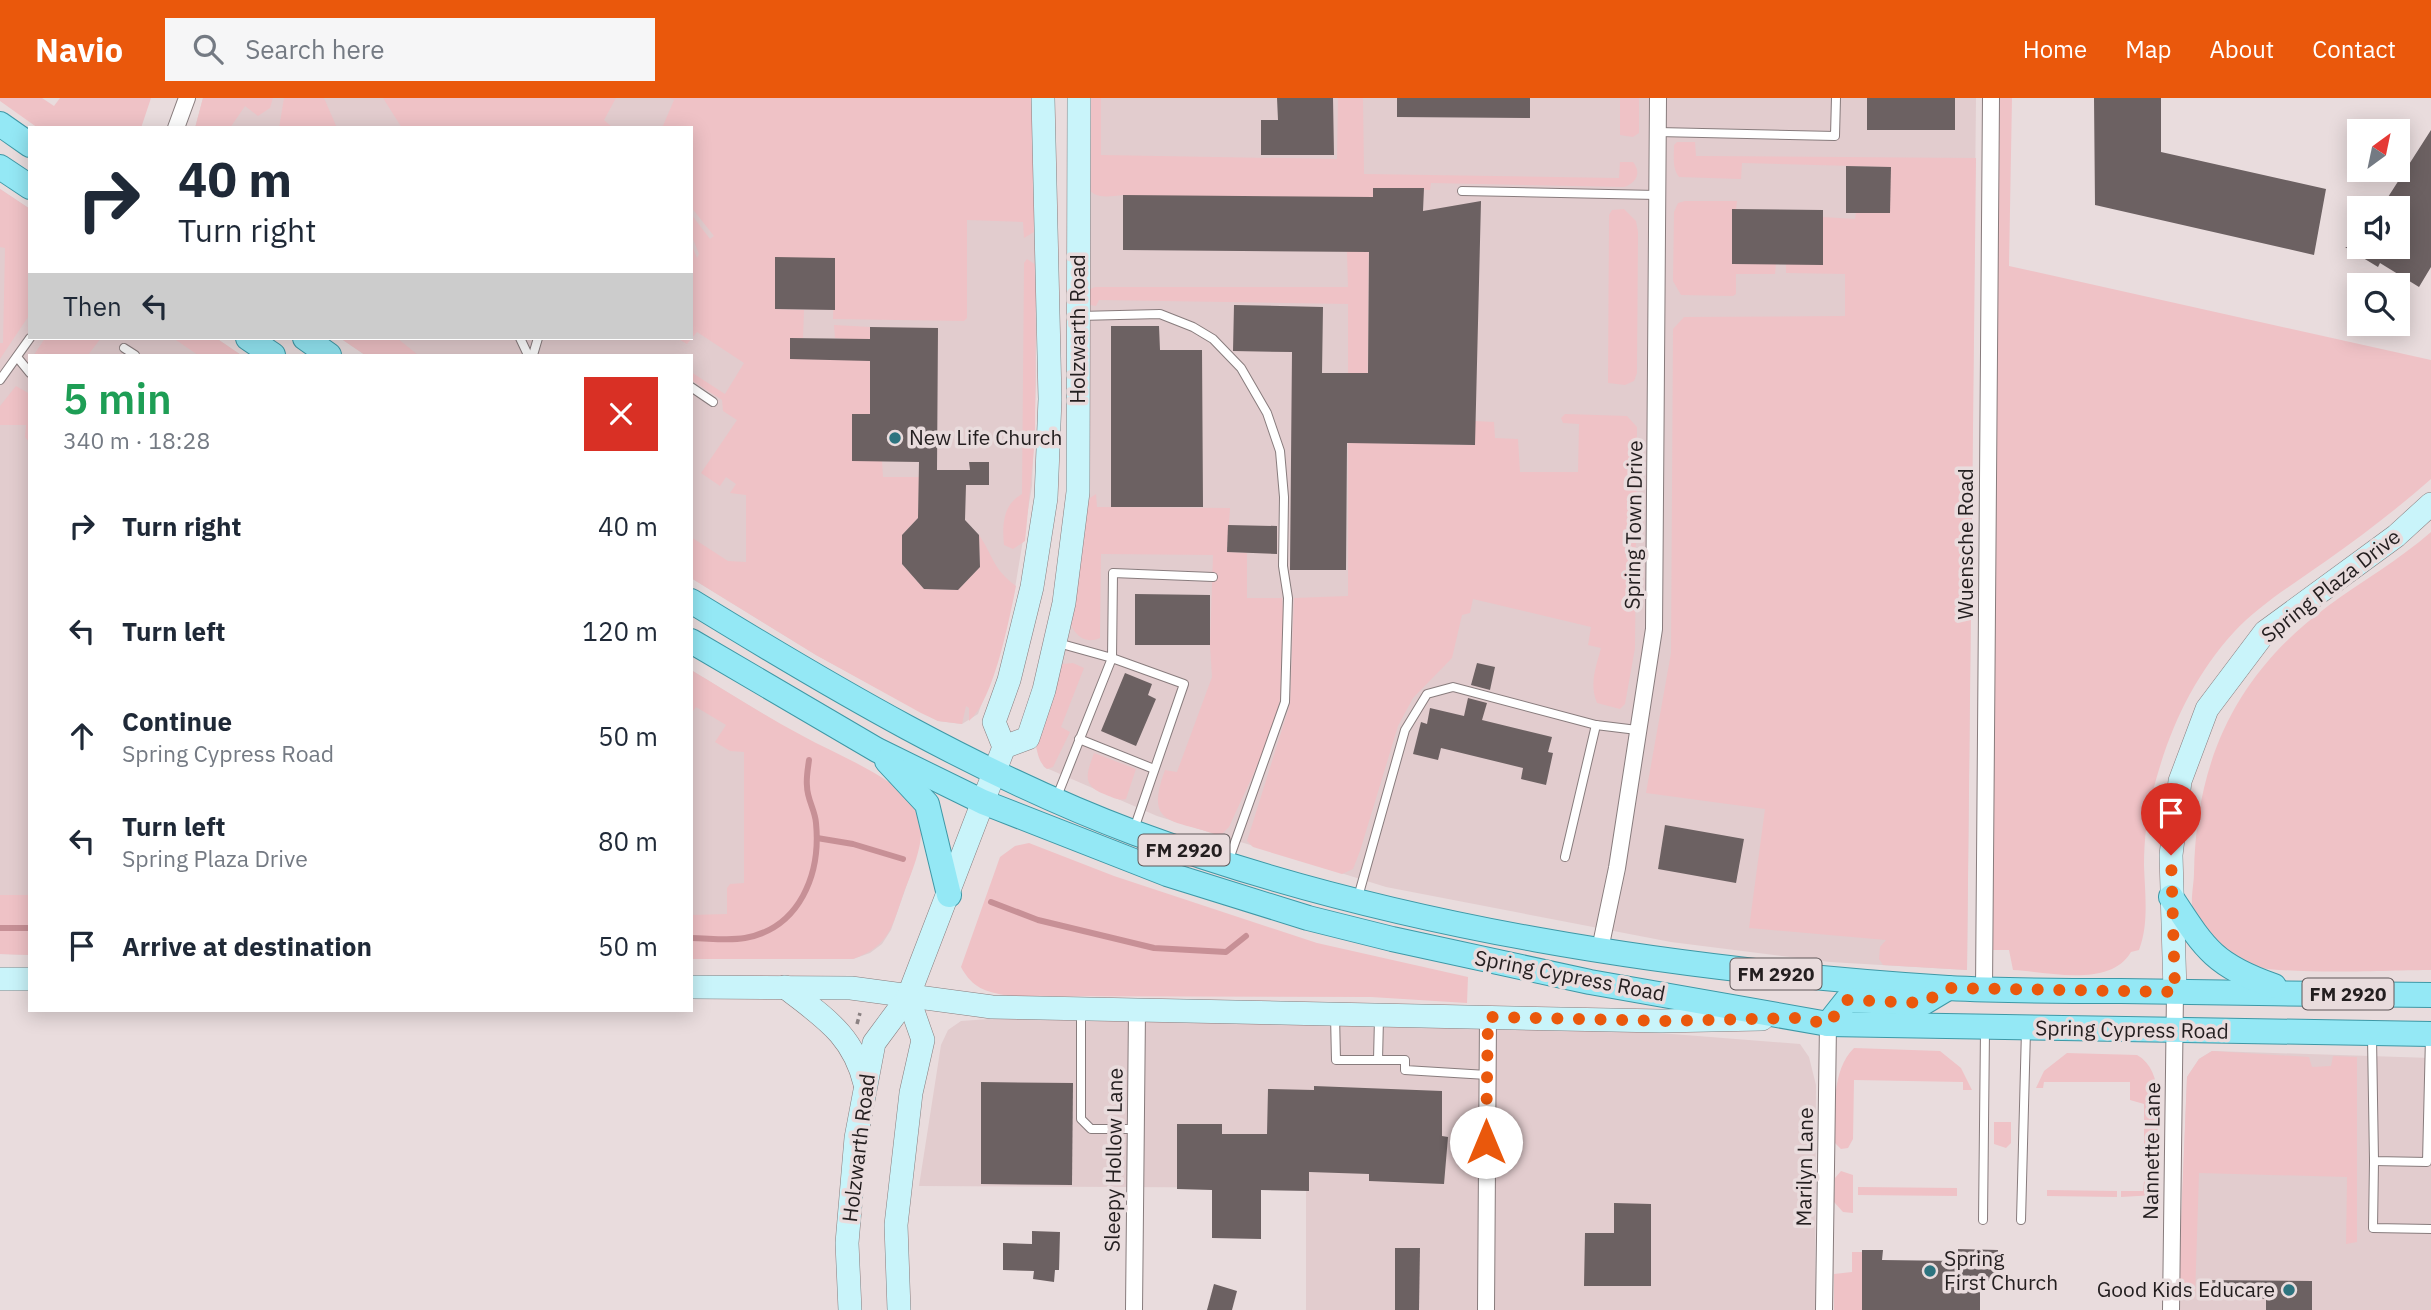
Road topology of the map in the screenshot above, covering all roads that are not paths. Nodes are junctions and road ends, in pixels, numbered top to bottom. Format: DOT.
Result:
graph roads {
  1 [pos="187,98"];
  2 [pos="1043,98"];
  3 [pos="1079,98"];
  4 [pos="1658,98"];
  5 [pos="1836,98"];
  6 [pos="1991,98"];
  7 [pos="0,124"];
  8 [pos="177,126"];
  9 [pos="1658,132"];
  10 [pos="28,144"];
  11 [pos="0,167"];
  12 [pos="28,186"];
  13 [pos="1462,191"];
  14 [pos="1657,195"];
  15 [pos="1077,249"];
  16 [pos="1046,250"];
  17 [pos="1076,316"];
  18 [pos="29,340"];
  19 [pos="251,340"];
  20 [pos="308,340"];
  21 [pos="124,348"];
  22 [pos="133,354"];
  23 [pos="272,354"];
  24 [pos="329,354"];
  25 [pos="17,357"];
  26 [pos="28,371"];
  27 [pos="0,380"];
  28 [pos="693,388"];
  29 [pos="713,402"];
  30 [pos="2431,504"];
  31 [pos="1213,576"];
  32 [pos="693,602"];
  33 [pos="693,642"];
  34 [pos="1055,642"];
  35 [pos="1112,658"];
  36 [pos="1596,725"];
  37 [pos="1637,730"];
  38 [pos="1079,739"];
  39 [pos="877,750"];
  40 [pos="999,759"];
  41 [pos="1154,769"];
  42 [pos="1056,800"];
  43 [pos="983,802"];
  44 [pos="1133,832"];
  45 [pos="1565,858"];
  46 [pos="1227,864"];
  47 [pos="949,895"];
  48 [pos="2171,897"];
  49 [pos="1357,903"];
  50 [pos="1437,949"];
  51 [pos="1600,949"];
  52 [pos="0,979"];
  53 [pos="28,979"];
  54 [pos="693,987"];
  55 [pos="785,987"];
  56 [pos="1948,988"];
  57 [pos="1984,989"];
  58 [pos="2175,992"];
  59 [pos="2295,993"];
  60 [pos="2431,995"];
  61 [pos="908,997"];
  62 [pos="1081,1007"];
  63 [pos="1137,1010"];
  64 [pos="1335,1014"];
  65 [pos="1380,1015"];
  66 [pos="1488,1017"];
  67 [pos="1796,1018"];
  68 [pos="1828,1024"];
  69 [pos="1984,1027"];
  70 [pos="2026,1028"];
  71 [pos="2175,1031"];
  72 [pos="2372,1033"];
  73 [pos="2430,1034"];
  74 [pos="1378,1060"];
  75 [pos="1487,1075"];
  76 [pos="865,1085"];
  77 [pos="1135,1129"];
  78 [pos="2374,1161"];
  79 [pos="1983,1220"];
  80 [pos="2021,1220"];
  81 [pos="2431,1229"];
  82 [pos="850,1310"];
  83 [pos="898,1310"];
  84 [pos="1134,1310"];
  85 [pos="1486,1310"];
  86 [pos="1824,1310"];
  87 [pos="2171,1310"];
  1 -- 8 [label="street"];
  2 -- 16 [label="main road, Holzwarth Road"];
  3 -- 15 [label="main road, Holzwarth Road"];
  4 -- 9 [label="street, Spring Town Drive"];
  5 -- 9 [label="lane"];
  6 -- 57 [label="street, Wuensche Road"];
  7 -- 10 [label="main road"];
  9 -- 14 [label="street, Spring Town Drive"];
  11 -- 12 [label="main road"];
  13 -- 14 [label="lane"];
  14 -- 37 [label="street, Spring Town Drive"];
  15 -- 16 [label="main road"];
  15 -- 17 [label="main road, Holzwarth Road"];
  16 -- 40 [label="main road, Holzwarth Road"];
  17 -- 34 [label="main road, Holzwarth Road"];
  17 -- 46 [label="lane"];
  18 -- 25 [label="lane"];
  19 -- 23 [label="main road"];
  20 -- 24 [label="main road"];
  21 -- 22 [label="lane"];
  25 -- 26 [label="lane"];
  25 -- 27 [label="lane"];
  28 -- 29 [label="lane"];
  30 -- 48 [label="main road, Spring Plaza Drive"];
  31 -- 35 [label="lane"];
  32 -- 40 [label="main road, FM 2920"];
  33 -- 39 [label="main road, FM 2920"];
  34 -- 35 [label="lane"];
  34 -- 40 [label="main road, Holzwarth Road"];
  35 -- 38 [label="lane"];
  35 -- 41 [label="lane"];
  36 -- 37 [label="lane"];
  36 -- 45 [label="lane"];
  36 -- 49 [label="lane"];
  37 -- 51 [label="street, Spring Town Drive"];
  38 -- 41 [label="lane"];
  38 -- 42 [label="lane"];
  39 -- 43 [label="main road, FM 2920"];
  39 -- 47 [label="main road"];
  40 -- 42 [label="main road, Spring Cypress Road / FM 2920"];
  40 -- 43 [label="main road, Holzwarth Road"];
  41 -- 44 [label="lane"];
  42 -- 44 [label="main road, Spring Cypress Road / FM 2920"];
  43 -- 47 [label="main road, Holzwarth Road"];
  43 -- 50 [label="main road, Spring Cypress Road / FM 2920"];
  44 -- 46 [label="main road, Spring Cypress Road / FM 2920"];
  46 -- 49 [label="main road, Spring Cypress Road / FM 2920"];
  47 -- 61 [label="main road, Holzwarth Road"];
  48 -- 58 [label="main road, Spring Plaza Drive"];
  48 -- 59 [label="main road"];
  49 -- 51 [label="main road, Spring Cypress Road / FM 2920"];
  50 -- 51 [label="main road"];
  50 -- 67 [label="main road, Spring Cypress Road / FM 2920"];
  51 -- 56 [label="main road, Spring Cypress Road / FM 2920"];
  52 -- 53 [label="main road"];
  54 -- 55 [label="main road"];
  55 -- 61 [label="main road"];
  55 -- 76 [label="main road"];
  56 -- 57 [label="main road, Spring Cypress Road / FM 2920"];
  56 -- 68 [label="main road"];
  57 -- 58 [label="main road, Spring Cypress Road / FM 2920"];
  58 -- 59 [label="main road, Spring Cypress Road / FM 2920"];
  58 -- 71 [label="street, Nannette Lane"];
  59 -- 60 [label="main road, Spring Cypress Road / FM 2920"];
  61 -- 62 [label="main road"];
  61 -- 76 [label="main road, Holzwarth Road"];
  61 -- 83 [label="main road"];
  62 -- 63 [label="main road"];
  62 -- 77 [label="lane"];
  63 -- 64 [label="main road"];
  63 -- 77 [label="street, Sleepy Hollow Lane"];
  64 -- 65 [label="main road"];
  64 -- 74 [label="lane"];
  65 -- 66 [label="main road"];
  65 -- 74 [label="lane"];
  66 -- 67 [label="main road"];
  66 -- 75 [label="street"];
  67 -- 68 [label="main road, Spring Cypress Road / FM 2920"];
  68 -- 69 [label="main road, Spring Cypress Road / FM 2920"];
  68 -- 86 [label="street, Marilyn Lane"];
  69 -- 70 [label="main road, Spring Cypress Road / FM 2920"];
  69 -- 79 [label="lane"];
  70 -- 71 [label="main road, Spring Cypress Road / FM 2920"];
  70 -- 80 [label="lane"];
  71 -- 72 [label="main road, Spring Cypress Road / FM 2920"];
  71 -- 87 [label="street, Nannette Lane"];
  72 -- 73 [label="main road, Spring Cypress Road / FM 2920"];
  72 -- 78 [label="lane"];
  73 -- 78 [label="lane"];
  74 -- 75 [label="lane"];
  75 -- 85 [label="street"];
  76 -- 82 [label="main road, Holzwarth Road"];
  77 -- 84 [label="street, Sleepy Hollow Lane"];
  78 -- 81 [label="lane"];
}
